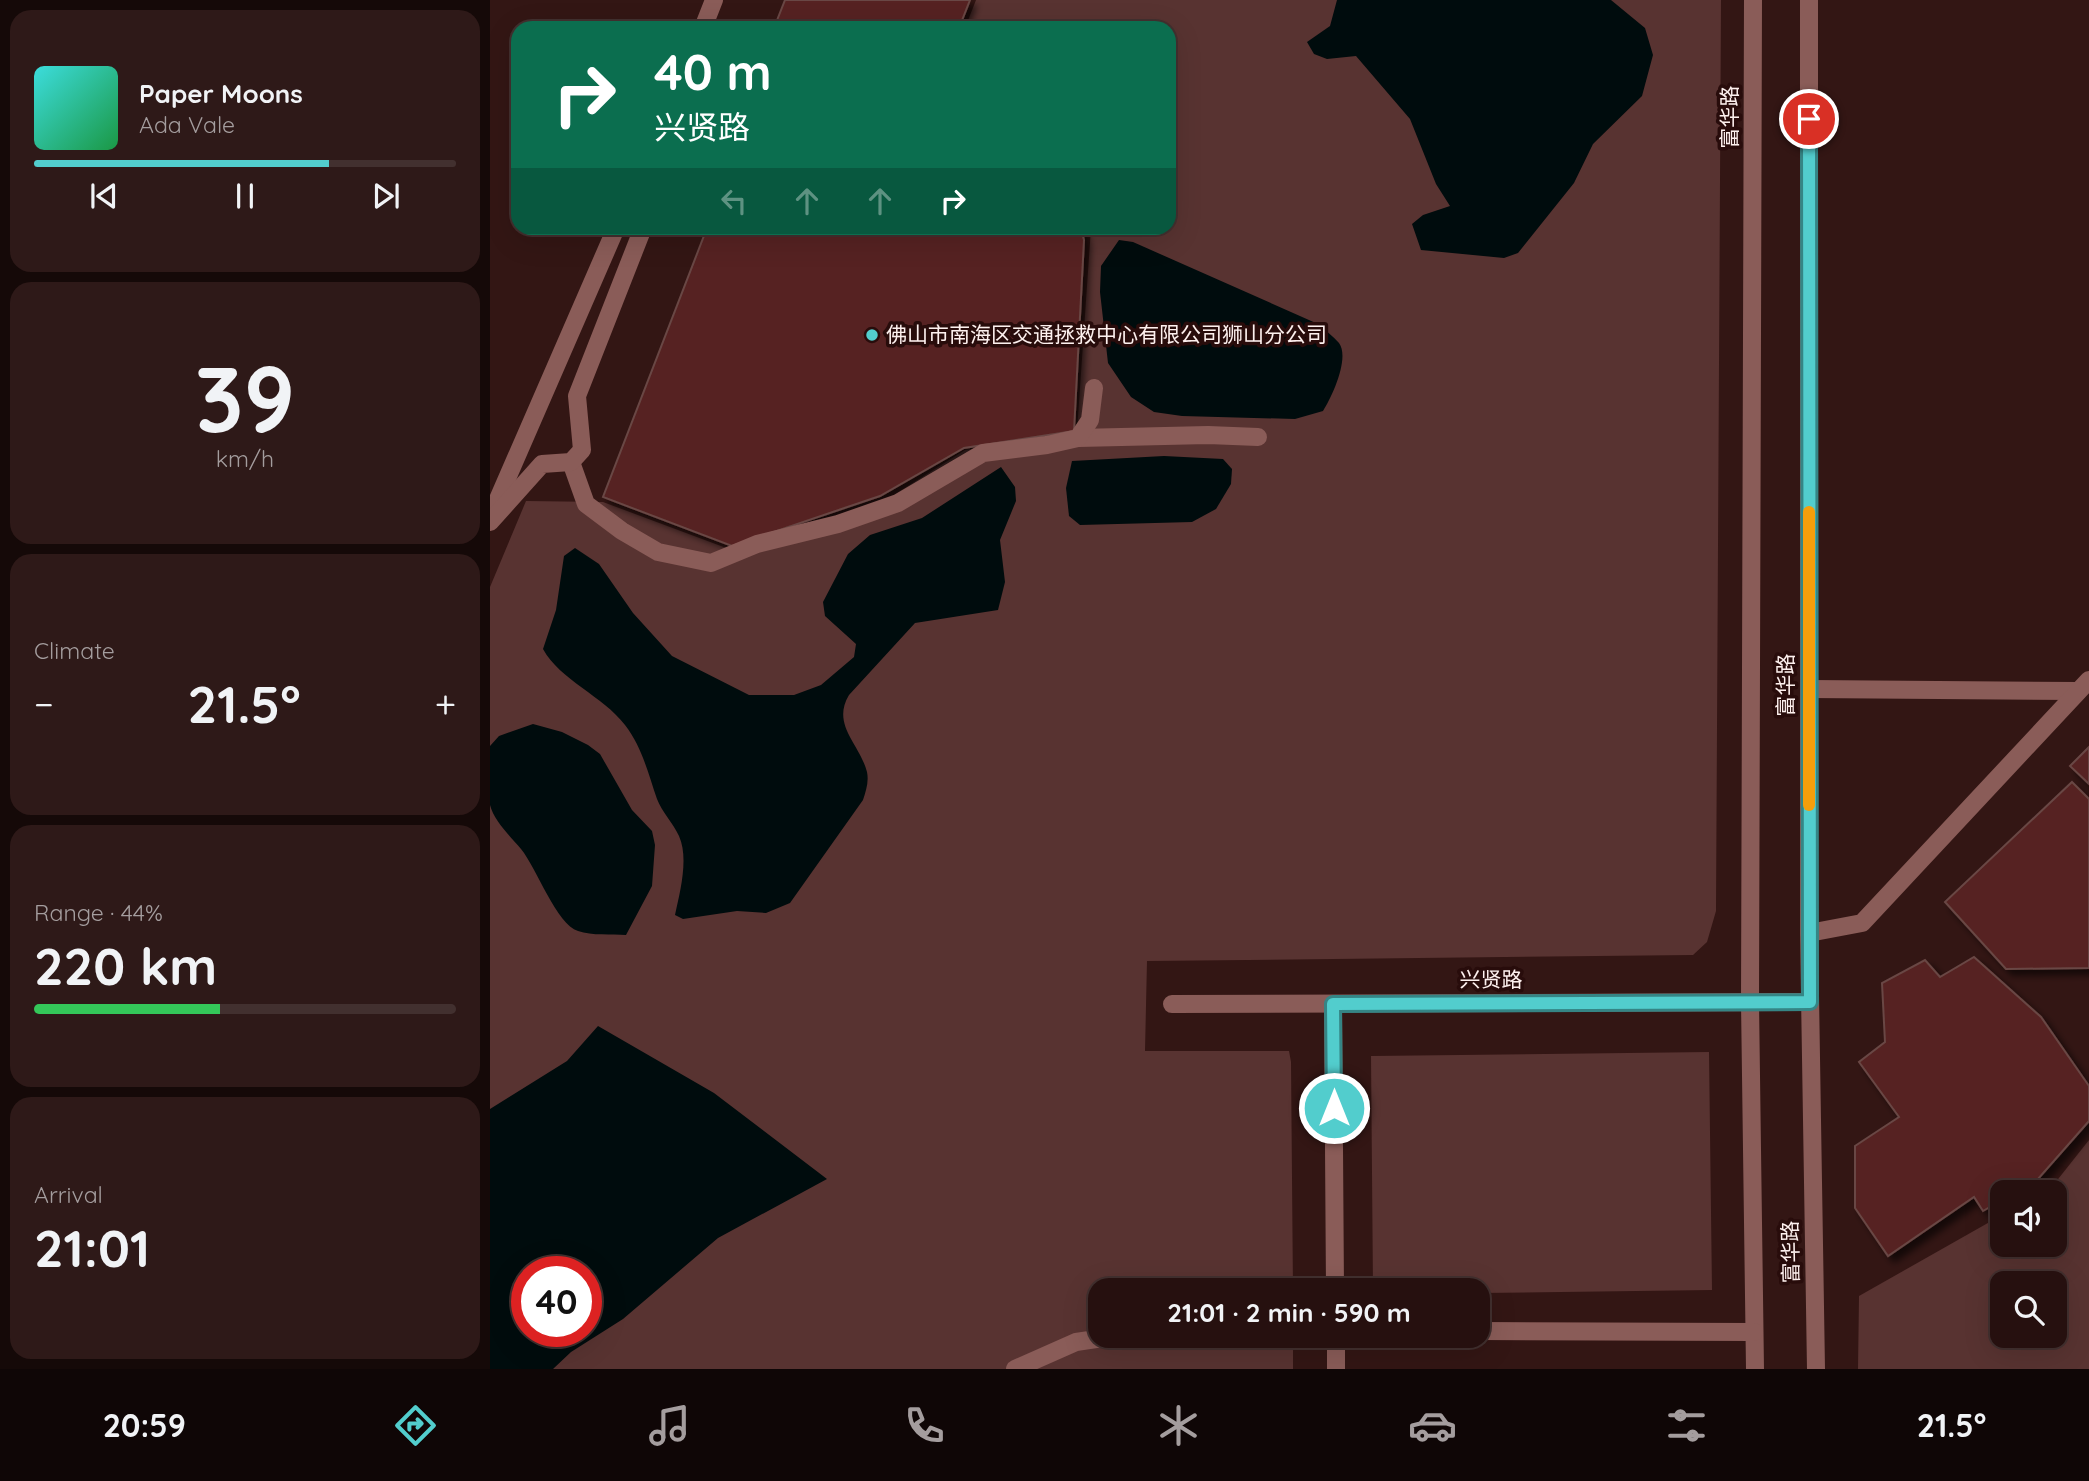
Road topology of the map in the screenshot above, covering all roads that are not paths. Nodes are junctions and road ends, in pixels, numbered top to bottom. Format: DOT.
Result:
graph roads {
  1 [pos="714,0"];
  2 [pos="1752,0"];
  3 [pos="1809,0"];
  4 [pos="706,21"];
  5 [pos="614,235"];
  6 [pos="640,235"];
  7 [pos="1094,388"];
  8 [pos="1258,437"];
  9 [pos="1078,438"];
  10 [pos="571,462"];
  11 [pos="490,520"];
  12 [pos="2083,686"];
  13 [pos="1809,689"];
  14 [pos="1809,933"];
  15 [pos="1750,1002"];
  16 [pos="1810,1002"];
  17 [pos="1172,1004"];
  18 [pos="1333,1004"];
  19 [pos="1335,1278"];
  20 [pos="1490,1331"];
  21 [pos="1754,1332"];
  22 [pos="1088,1340"];
  23 [pos="1336,1348"];
  24 [pos="1015,1369"];
  25 [pos="1336,1369"];
  26 [pos="1755,1369"];
  27 [pos="1816,1369"];
  1 -- 4 [label="street"];
  2 -- 15 [label="street, 富华路"];
  3 -- 13 [label="street, 富华路"];
  5 -- 11 [label="street"];
  6 -- 10 [label="street"];
  7 -- 9 [label="street"];
  8 -- 9 [label="street"];
  9 -- 10 [label="street"];
  10 -- 11 [label="street"];
  12 -- 13 [label="street"];
  12 -- 14 [label="street"];
  13 -- 14 [label="street, 富华路"];
  14 -- 16 [label="street, 富华路"];
  15 -- 16 [label="street, 兴贤路"];
  15 -- 18 [label="street, 兴贤路"];
  15 -- 21 [label="street, 富华路"];
  16 -- 27 [label="street, 富华路"];
  17 -- 18 [label="street, 兴贤路"];
  18 -- 19 [label="street"];
  20 -- 21 [label="street"];
  21 -- 26 [label="street, 富华路"];
  22 -- 24 [label="street"];
  23 -- 25 [label="street"];
}
